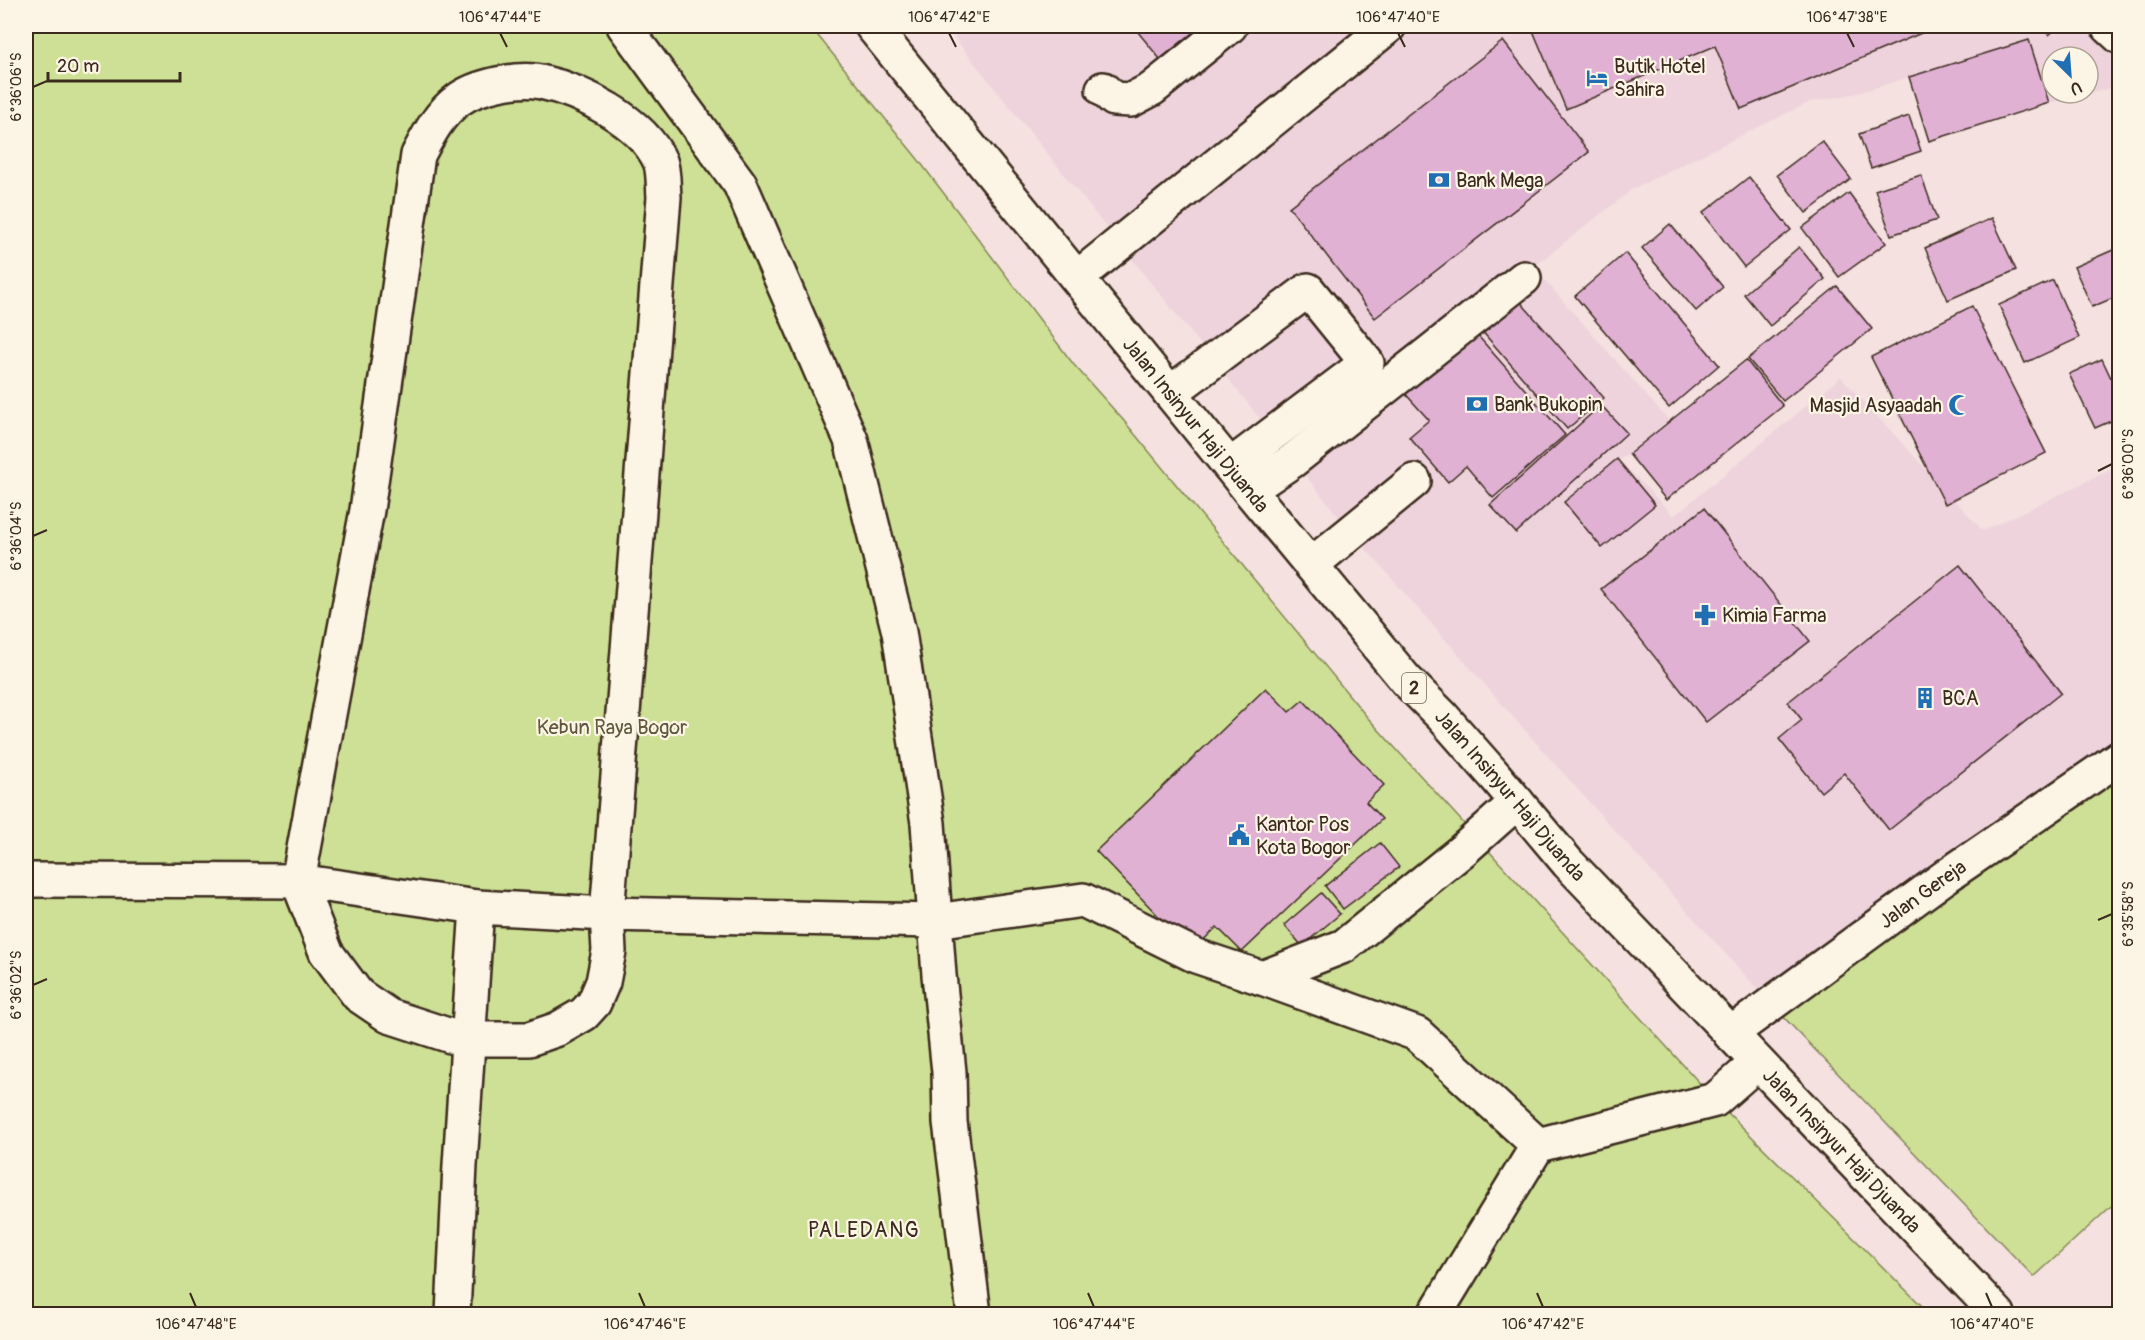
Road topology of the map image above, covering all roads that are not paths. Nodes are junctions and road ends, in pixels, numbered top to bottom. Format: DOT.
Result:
graph roads {
  1 [pos="624,26"];
  2 [pos="872,26"];
  3 [pos="1230,26"];
  4 [pos="1389,26"];
  5 [pos="2108,26"];
  6 [pos="2120,37"];
  7 [pos="1103,89"];
  8 [pos="1078,277"];
  9 [pos="1524,278"];
  10 [pos="1170,393"];
  11 [pos="1240,478"];
  12 [pos="1414,481"];
  13 [pos="1311,565"];
  14 [pos="2120,757"];
  15 [pos="1517,802"];
  16 [pos="26,880"];
  17 [pos="298,881"];
  18 [pos="477,907"];
  19 [pos="607,914"];
  20 [pos="936,921"];
  21 [pos="1262,978"];
  22 [pos="1730,1034"];
  23 [pos="470,1039"];
  24 [pos="1757,1063"];
  25 [pos="1538,1145"];
  26 [pos="453,1314"];
  27 [pos="974,1314"];
  28 [pos="1435,1314"];
  29 [pos="1998,1314"];
  1 -- 20 [label="main road"];
  2 -- 8 [label="main road, Jalan Insinyur Haji Djuanda / 2"];
  3 -- 7 [label="main road"];
  4 -- 8 [label="main road"];
  5 -- 6 [label="main road"];
  8 -- 10 [label="main road, Jalan Insinyur Haji Djuanda / 2"];
  9 -- 11 [label="main road"];
  10 -- 11 [label="main road, Jalan Insinyur Haji Djuanda / 2"];
  10 -- 11 [label="main road"];
  11 -- 13 [label="main road, Jalan Insinyur Haji Djuanda / 2"];
  12 -- 13 [label="main road"];
  13 -- 15 [label="main road, Jalan Insinyur Haji Djuanda / 2"];
  14 -- 22 [label="main road, Jalan Gereja"];
  15 -- 21 [label="main road"];
  15 -- 22 [label="main road, Jalan Insinyur Haji Djuanda / 2"];
  16 -- 17 [label="main road"];
  17 -- 18 [label="main road"];
  17 -- 19 [label="main road"];
  17 -- 23 [label="main road"];
  18 -- 19 [label="main road"];
  18 -- 23 [label="main road"];
  19 -- 20 [label="main road"];
  19 -- 23 [label="main road"];
  20 -- 21 [label="main road"];
  20 -- 27 [label="main road"];
  21 -- 25 [label="main road"];
  22 -- 24 [label="main road, Jalan Insinyur Haji Djuanda / 2"];
  23 -- 26 [label="main road"];
  24 -- 25 [label="main road"];
  24 -- 29 [label="main road, Jalan Insinyur Haji Djuanda / 2"];
  25 -- 28 [label="main road"];
}
